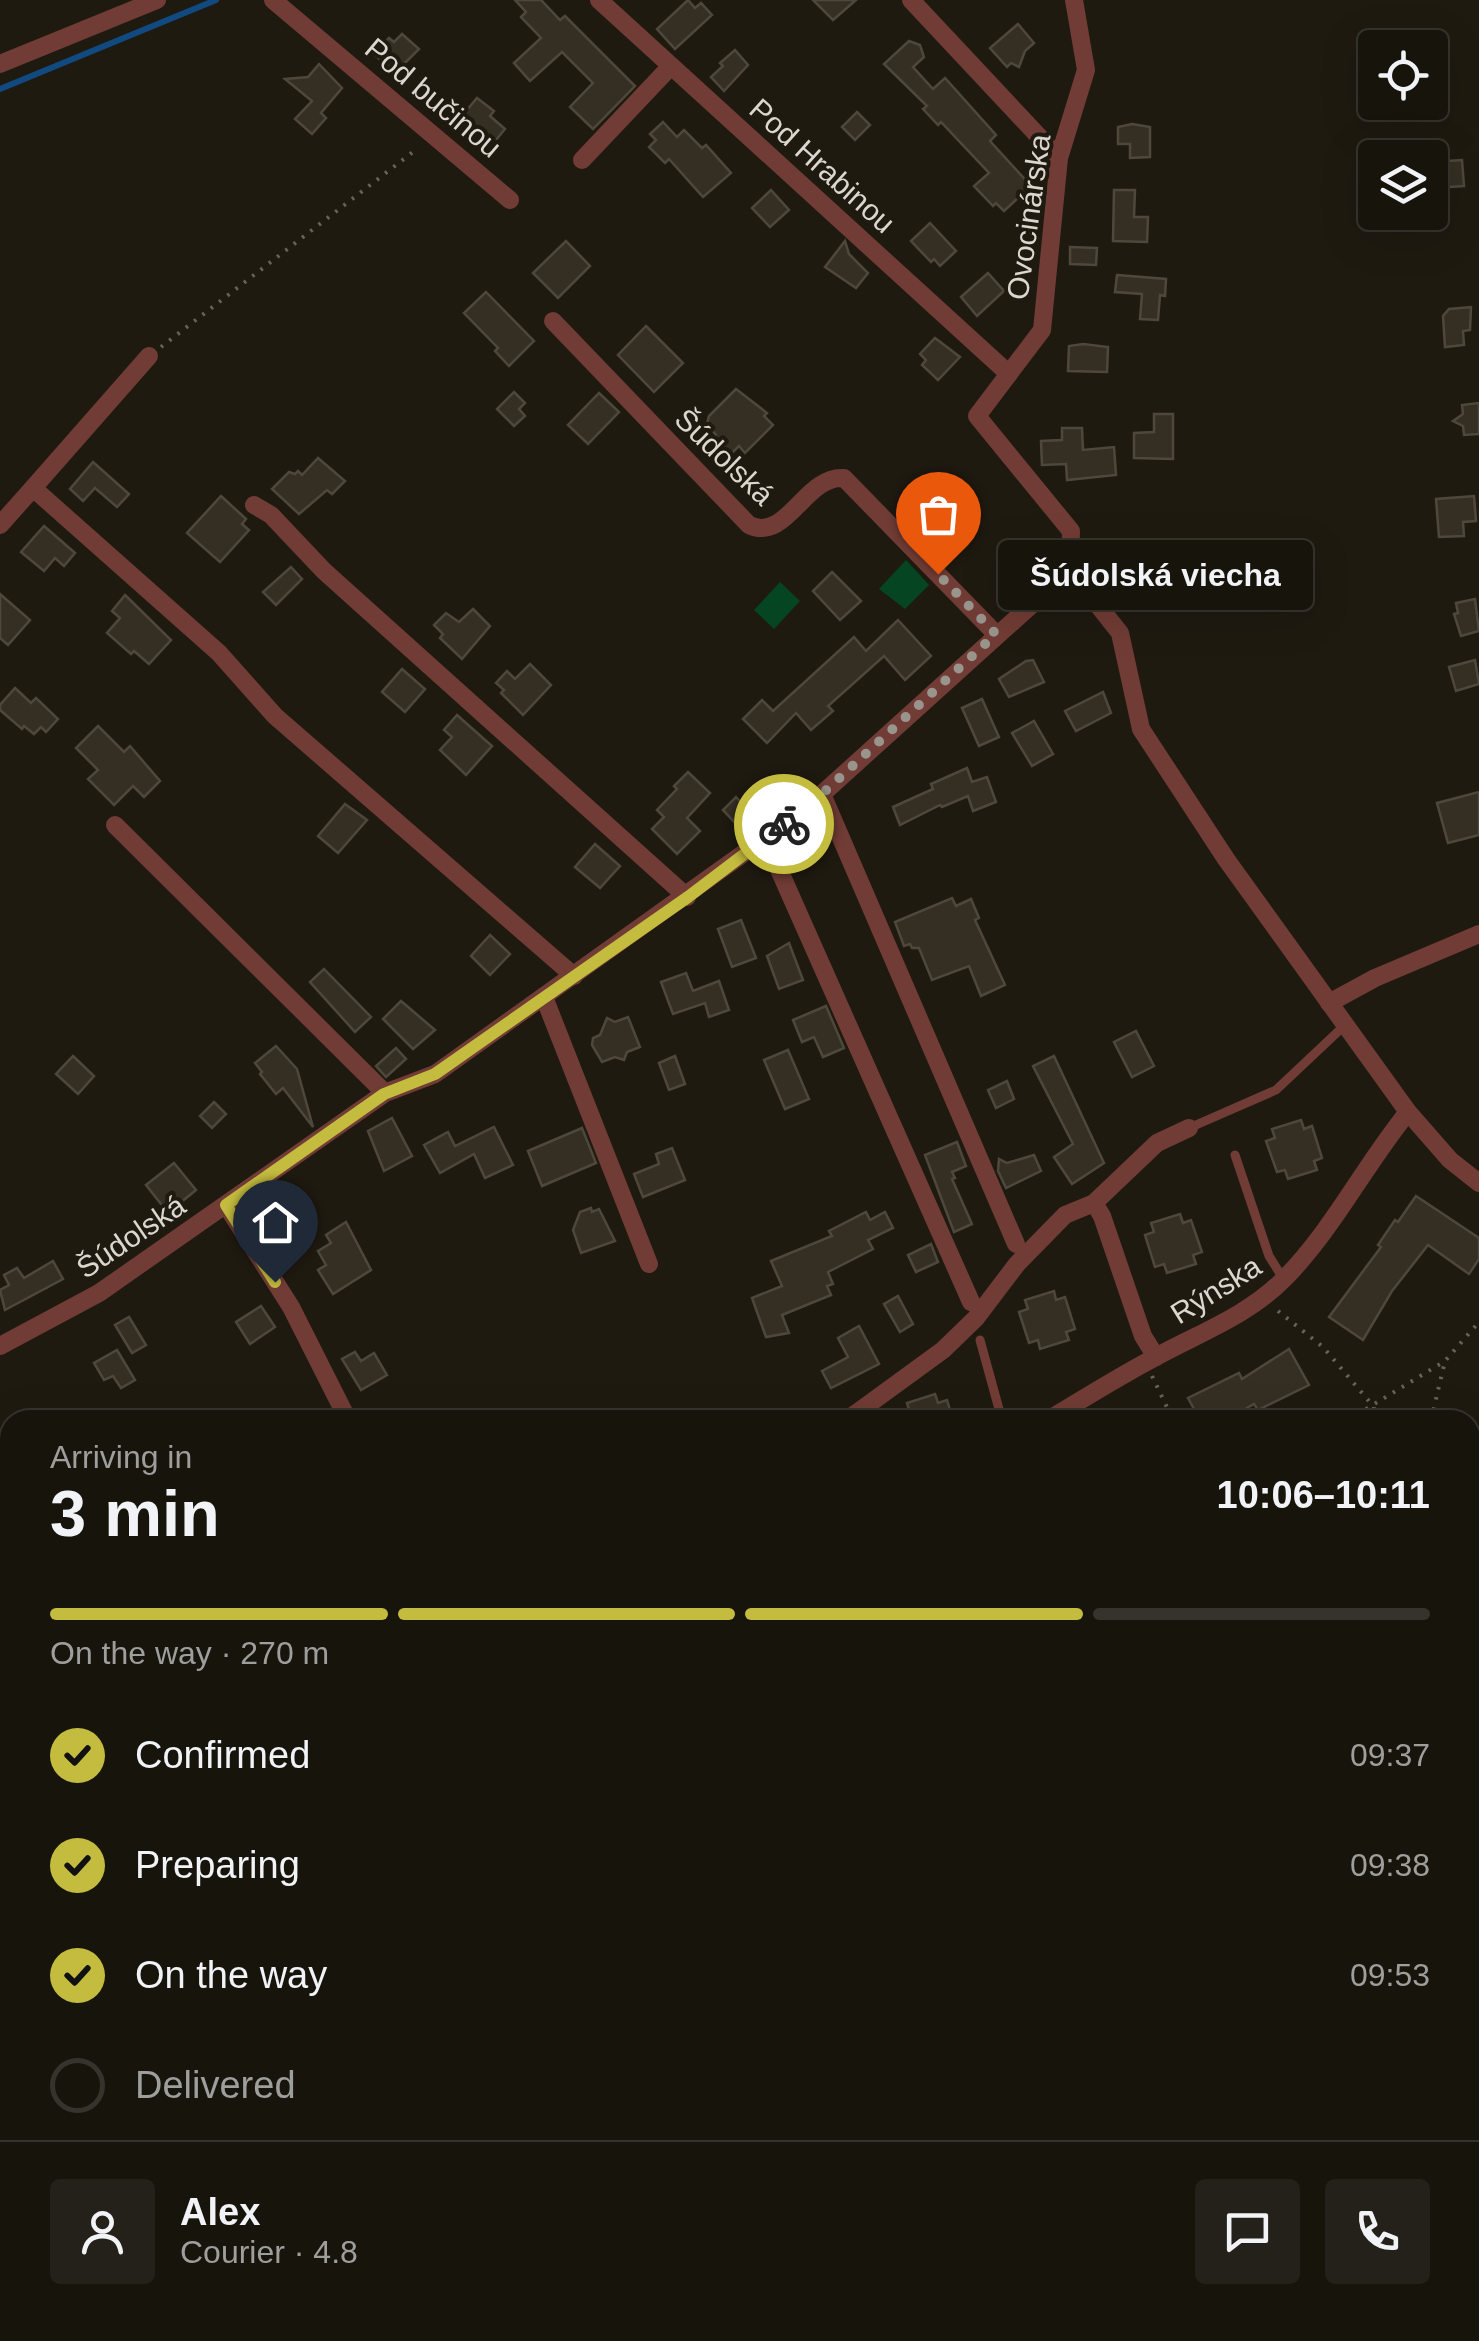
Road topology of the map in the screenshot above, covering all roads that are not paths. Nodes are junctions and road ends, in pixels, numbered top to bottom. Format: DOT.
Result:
graph roads {
  1 [pos="157,0"];
  2 [pos="273,0"];
  3 [pos="598,0"];
  4 [pos="912,0"];
  5 [pos="1074,0"];
  6 [pos="0,64"];
  7 [pos="671,66"];
  8 [pos="1059,158"];
  9 [pos="582,160"];
  10 [pos="510,200"];
  11 [pos="553,321"];
  12 [pos="149,356"];
  13 [pos="1009,374"];
  14 [pos="33,488"];
  15 [pos="254,505"];
  16 [pos="0,525"];
  17 [pos="1070,570"];
  18 [pos="996,634"];
  19 [pos="822,794"];
  20 [pos="114,825"];
  21 [pos="765,838"];
  22 [pos="688,897"];
  23 [pos="1479,934"];
  24 [pos="574,976"];
  25 [pos="544,998"];
  26 [pos="1328,1003"];
  27 [pos="1345,1025"];
  28 [pos="384,1094"];
  29 [pos="1408,1112"];
  30 [pos="1189,1128"];
  31 [pos="1235,1155"];
  32 [pos="1479,1184"];
  33 [pos="1094,1203"];
  34 [pos="226,1205"];
  35 [pos="1016,1244"];
  36 [pos="650,1264"];
  37 [pos="1284,1280"];
  38 [pos="971,1302"];
  39 [pos="0,1326"];
  40 [pos="980,1340"];
  41 [pos="5,1345"];
  42 [pos="1151,1360"];
  43 [pos="343,1410"];
  44 [pos="873,1410"];
  45 [pos="999,1410"];
  46 [pos="1065,1410"];
  1 -- 6 [label="street"];
  2 -- 10 [label="street, Pod bučinou"];
  3 -- 7 [label="street, Pod Hrabinou"];
  4 -- 8 [label="street"];
  5 -- 8 [label="street, Ovocinárska"];
  7 -- 9 [label="street"];
  7 -- 13 [label="street, Pod Hrabinou"];
  8 -- 13 [label="street, Ovocinárska"];
  11 -- 18 [label="street, Šúdolská"];
  12 -- 14 [label="street"];
  13 -- 17 [label="street, Ovocinárska"];
  14 -- 16 [label="street"];
  14 -- 24 [label="street"];
  15 -- 22 [label="street"];
  17 -- 18 [label="street, Šúdolská"];
  17 -- 26 [label="street"];
  18 -- 19 [label="street, Šúdolská"];
  19 -- 21 [label="street, Šúdolská"];
  19 -- 35 [label="street"];
  20 -- 28 [label="street"];
  21 -- 22 [label="street, Šúdolská"];
  21 -- 38 [label="street"];
  22 -- 24 [label="street, Šúdolská"];
  23 -- 26 [label="street"];
  24 -- 25 [label="street, Šúdolská"];
  25 -- 28 [label="street, Šúdolská"];
  25 -- 36 [label="street"];
  26 -- 27 [label="street"];
  27 -- 29 [label="street"];
  27 -- 30 [label="lane"];
  28 -- 34 [label="street, Šúdolská"];
  29 -- 32 [label="street"];
  29 -- 37 [label="street, Rýnska"];
  30 -- 33 [label="street"];
  31 -- 37 [label="lane"];
  33 -- 42 [label="street"];
  33 -- 44 [label="street"];
  34 -- 41 [label="street, Šúdolská"];
  34 -- 43 [label="street"];
  37 -- 42 [label="street, Rýnska"];
  39 -- 41 [label="street"];
  40 -- 45 [label="lane"];
  42 -- 46 [label="street, Rýnska"];
}
